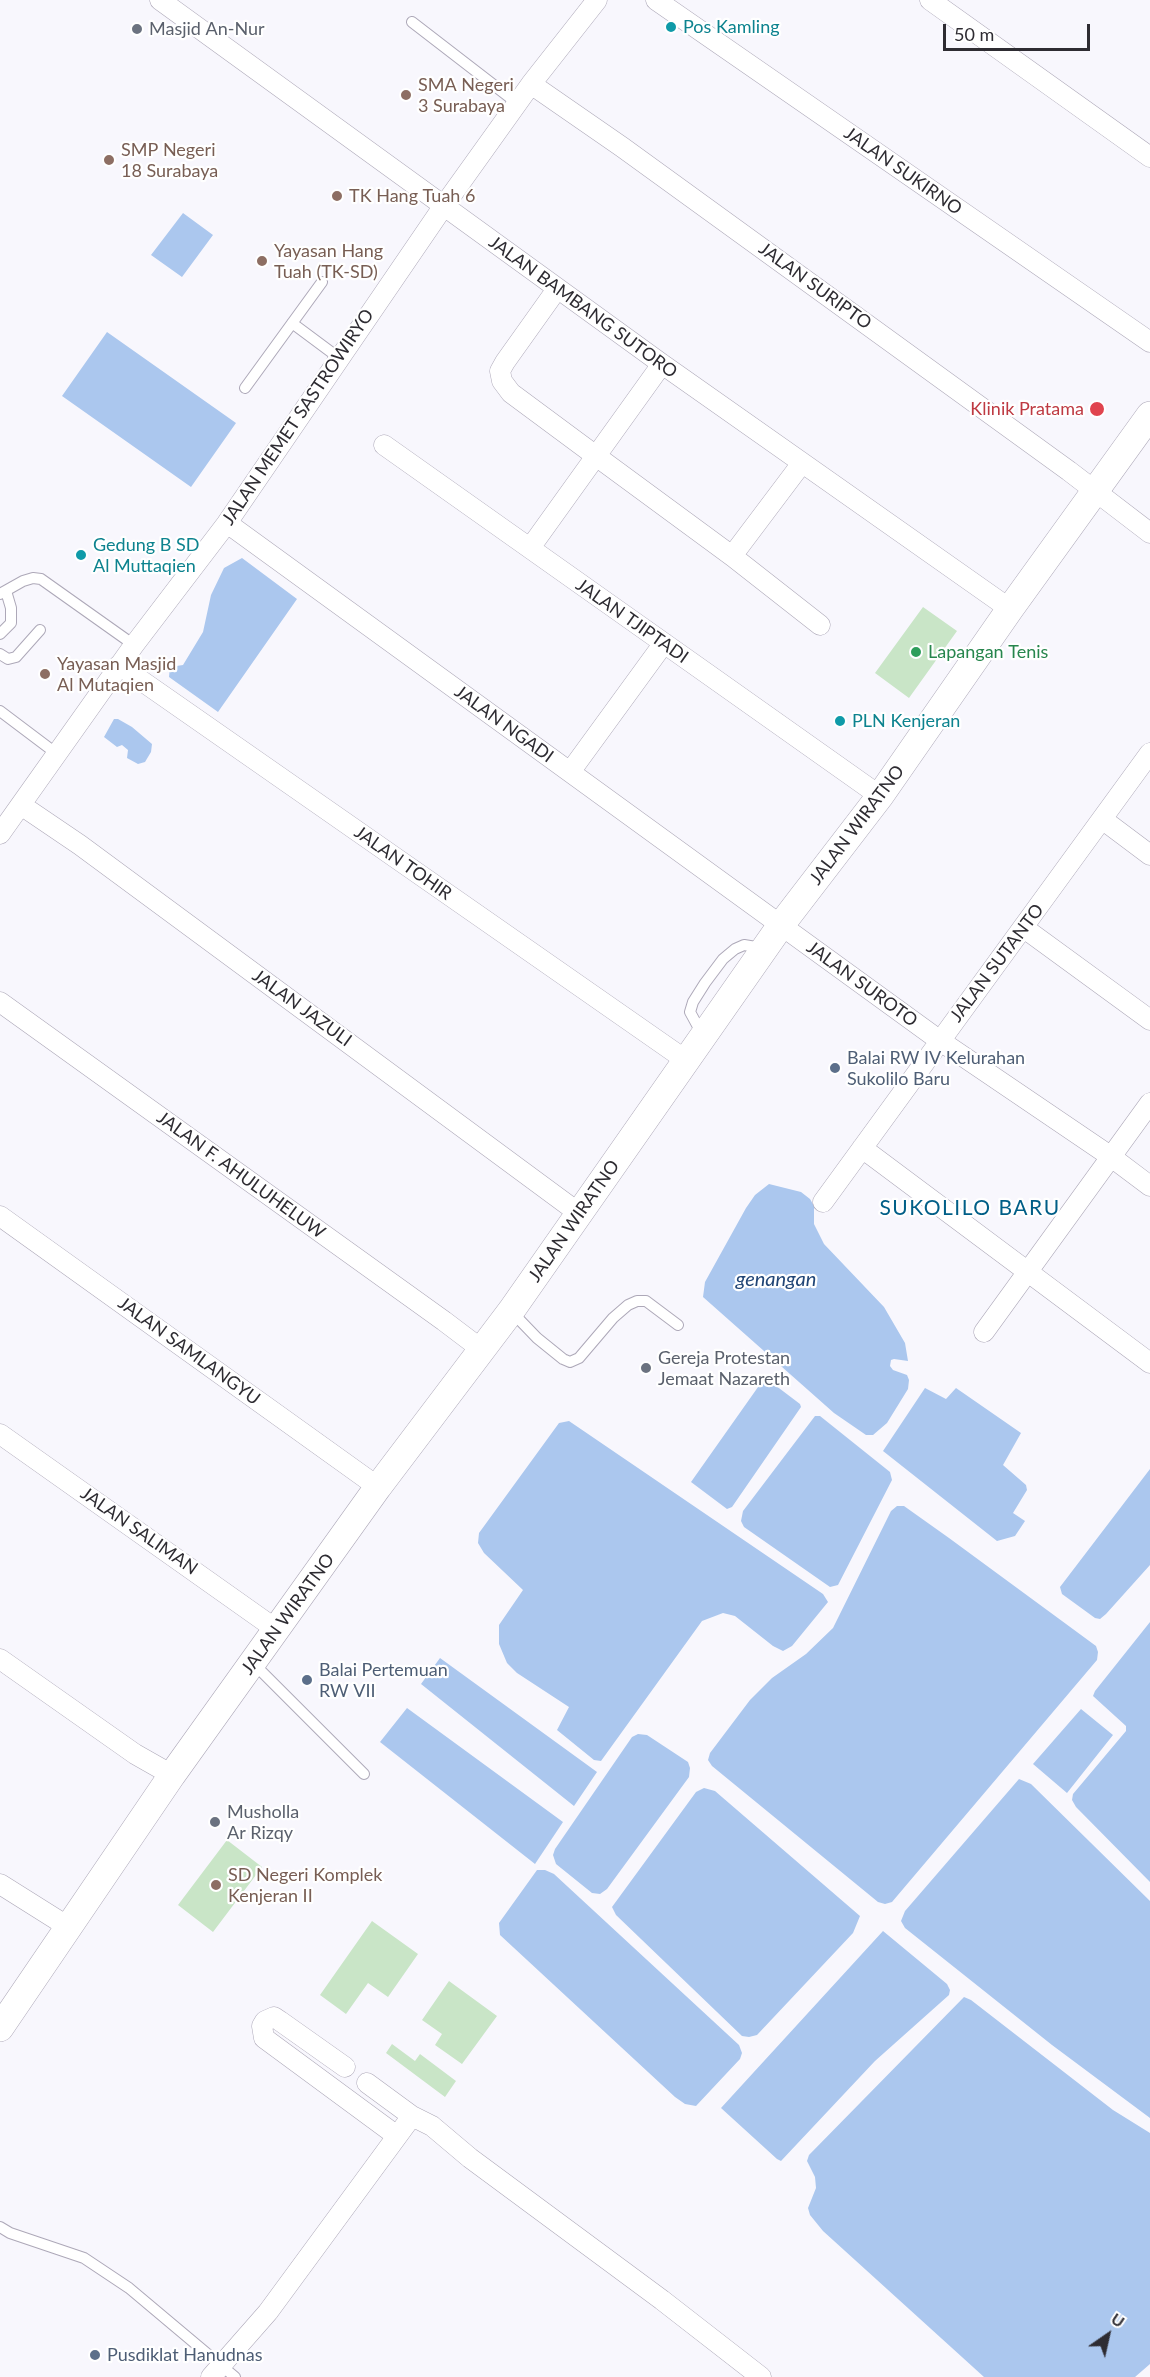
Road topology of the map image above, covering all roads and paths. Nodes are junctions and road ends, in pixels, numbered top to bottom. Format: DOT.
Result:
graph roads {
  1 [pos="160,0"];
  2 [pos="597,0"];
  3 [pos="656,0"];
  4 [pos="930,0"];
  5 [pos="412,22"];
  6 [pos="531,84"];
  7 [pos="517,103"];
  8 [pos="1150,157"];
  9 [pos="442,207"];
  10 [pos="322,282"];
  11 [pos="557,289"];
  12 [pos="292,323"];
  13 [pos="1150,342"];
  14 [pos="339,358"];
  15 [pos="662,364"];
  16 [pos="245,388"];
  17 [pos="1150,415"];
  18 [pos="384,445"];
  19 [pos="596,456"];
  20 [pos="802,463"];
  21 [pos="1096,493"];
  22 [pos="227,522"];
  23 [pos="1150,533"];
  24 [pos="530,548"];
  25 [pos="732,556"];
  26 [pos="3,592"];
  27 [pos="1010,609"];
  28 [pos="820,625"];
  29 [pos="40,630"];
  30 [pos="0,634"];
  31 [pos="664,643"];
  32 [pos="134,645"];
  33 [pos="0,654"];
  34 [pos="120,665"];
  35 [pos="0,711"];
  36 [pos="1150,753"];
  37 [pos="57,754"];
  38 [pos="570,772"];
  39 [pos="880,796"];
  40 [pos="21,805"];
  41 [pos="1102,819"];
  42 [pos="0,834"];
  43 [pos="1150,855"];
  44 [pos="781,925"];
  45 [pos="1024,928"];
  46 [pos="0,1002"];
  47 [pos="1150,1020"];
  48 [pos="939,1040"];
  49 [pos="687,1061"];
  50 [pos="1150,1102"];
  51 [pos="862,1148"];
  52 [pos="1110,1156"];
  53 [pos="1150,1186"];
  54 [pos="824,1202"];
  55 [pos="580,1214"];
  56 [pos="0,1216"];
  57 [pos="1027,1271"];
  58 [pos="511,1311"];
  59 [pos="678,1325"];
  60 [pos="984,1332"];
  61 [pos="481,1350"];
  62 [pos="1150,1363"];
  63 [pos="0,1434"];
  64 [pos="378,1487"];
  65 [pos="277,1630"];
  66 [pos="0,1659"];
  67 [pos="253,1663"];
  68 [pos="364,1774"];
  69 [pos="172,1775"];
  70 [pos="0,1884"];
  71 [pos="70,1928"];
  72 [pos="0,2028"];
  73 [pos="345,2067"];
  74 [pos="367,2083"];
  75 [pos="412,2116"];
  76 [pos="397,2136"];
  77 [pos="0,2227"];
  78 [pos="222,2373"];
  79 [pos="761,2377"];
  1 -- 9 [label="street, JALAN BAMBANG SUTORO"];
  2 -- 6 [label="street, JALAN MEMET SASTROWIRYO"];
  3 -- 13 [label="street, JALAN SUKIRNO"];
  4 -- 8 [label="street"];
  5 -- 7 [label="lane"];
  6 -- 7 [label="street, JALAN MEMET SASTROWIRYO"];
  6 -- 21 [label="street, JALAN SURIPTO"];
  7 -- 9 [label="street, JALAN MEMET SASTROWIRYO"];
  9 -- 11 [label="street, JALAN BAMBANG SUTORO"];
  9 -- 14 [label="street, JALAN MEMET SASTROWIRYO"];
  10 -- 12 [label="lane"];
  11 -- 15 [label="street, JALAN BAMBANG SUTORO"];
  11 -- 19 [label="street"];
  12 -- 14 [label="lane"];
  12 -- 16 [label="lane"];
  14 -- 22 [label="street, JALAN MEMET SASTROWIRYO"];
  15 -- 19 [label="street"];
  15 -- 20 [label="street, JALAN BAMBANG SUTORO"];
  17 -- 21 [label="main road, JALAN WIRATNO"];
  18 -- 24 [label="street, JALAN TJIPTADI"];
  19 -- 24 [label="street"];
  19 -- 25 [label="street"];
  20 -- 25 [label="street"];
  20 -- 27 [label="street, JALAN BAMBANG SUTORO"];
  21 -- 23 [label="street, JALAN SURIPTO"];
  21 -- 27 [label="main road, JALAN WIRATNO"];
  22 -- 32 [label="street, JALAN MEMET SASTROWIRYO"];
  22 -- 38 [label="street, JALAN NGADI"];
  24 -- 31 [label="street, JALAN TJIPTADI"];
  25 -- 28 [label="street"];
  26 -- 30 [label="lane"];
  26 -- 32 [label="lane"];
  27 -- 39 [label="main road, JALAN WIRATNO"];
  29 -- 33 [label="lane"];
  31 -- 38 [label="street"];
  31 -- 39 [label="street, JALAN TJIPTADI"];
  32 -- 34 [label="street, JALAN MEMET SASTROWIRYO"];
  34 -- 37 [label="street, JALAN MEMET SASTROWIRYO"];
  34 -- 49 [label="street, JALAN TOHIR"];
  35 -- 37 [label="lane"];
  36 -- 41 [label="street, JALAN SUTANTO"];
  37 -- 40 [label="street, JALAN MEMET SASTROWIRYO"];
  38 -- 44 [label="street, JALAN NGADI"];
  39 -- 44 [label="main road, JALAN WIRATNO"];
  40 -- 42 [label="street, JALAN MEMET SASTROWIRYO"];
  40 -- 55 [label="street, JALAN JAZULI"];
  41 -- 43 [label="street"];
  41 -- 45 [label="street, JALAN SUTANTO"];
  44 -- 48 [label="street, JALAN SUROTO"];
  44 -- 49 [label="main road, JALAN WIRATNO"];
  45 -- 47 [label="street"];
  45 -- 48 [label="street, JALAN SUTANTO"];
  46 -- 61 [label="street, JALAN F. AHULUHELUW"];
  48 -- 51 [label="street, JALAN SUTANTO"];
  48 -- 52 [label="street, JALAN SUROTO"];
  49 -- 55 [label="main road, JALAN WIRATNO"];
  50 -- 52 [label="street"];
  51 -- 54 [label="street, JALAN SUTANTO"];
  51 -- 57 [label="street"];
  52 -- 53 [label="street, JALAN SUROTO"];
  52 -- 57 [label="street"];
  55 -- 58 [label="main road, JALAN WIRATNO"];
  56 -- 64 [label="street, JALAN SAMLANGYU"];
  57 -- 60 [label="street"];
  57 -- 62 [label="street"];
  58 -- 59 [label="lane"];
  58 -- 61 [label="main road, JALAN WIRATNO"];
  61 -- 64 [label="main road, JALAN WIRATNO"];
  63 -- 65 [label="street, JALAN SALIMAN"];
  64 -- 65 [label="main road, JALAN WIRATNO"];
  65 -- 67 [label="main road, JALAN WIRATNO"];
  66 -- 69 [label="street"];
  67 -- 68 [label="lane"];
  67 -- 69 [label="main road, JALAN WIRATNO"];
  69 -- 71 [label="main road, JALAN WIRATNO"];
  70 -- 71 [label="street"];
  71 -- 72 [label="main road, JALAN WIRATNO"];
  73 -- 76 [label="street"];
  74 -- 75 [label="street"];
  75 -- 76 [label="street"];
  75 -- 79 [label="street"];
  76 -- 78 [label="street"];
  77 -- 78 [label="lane"];
}
